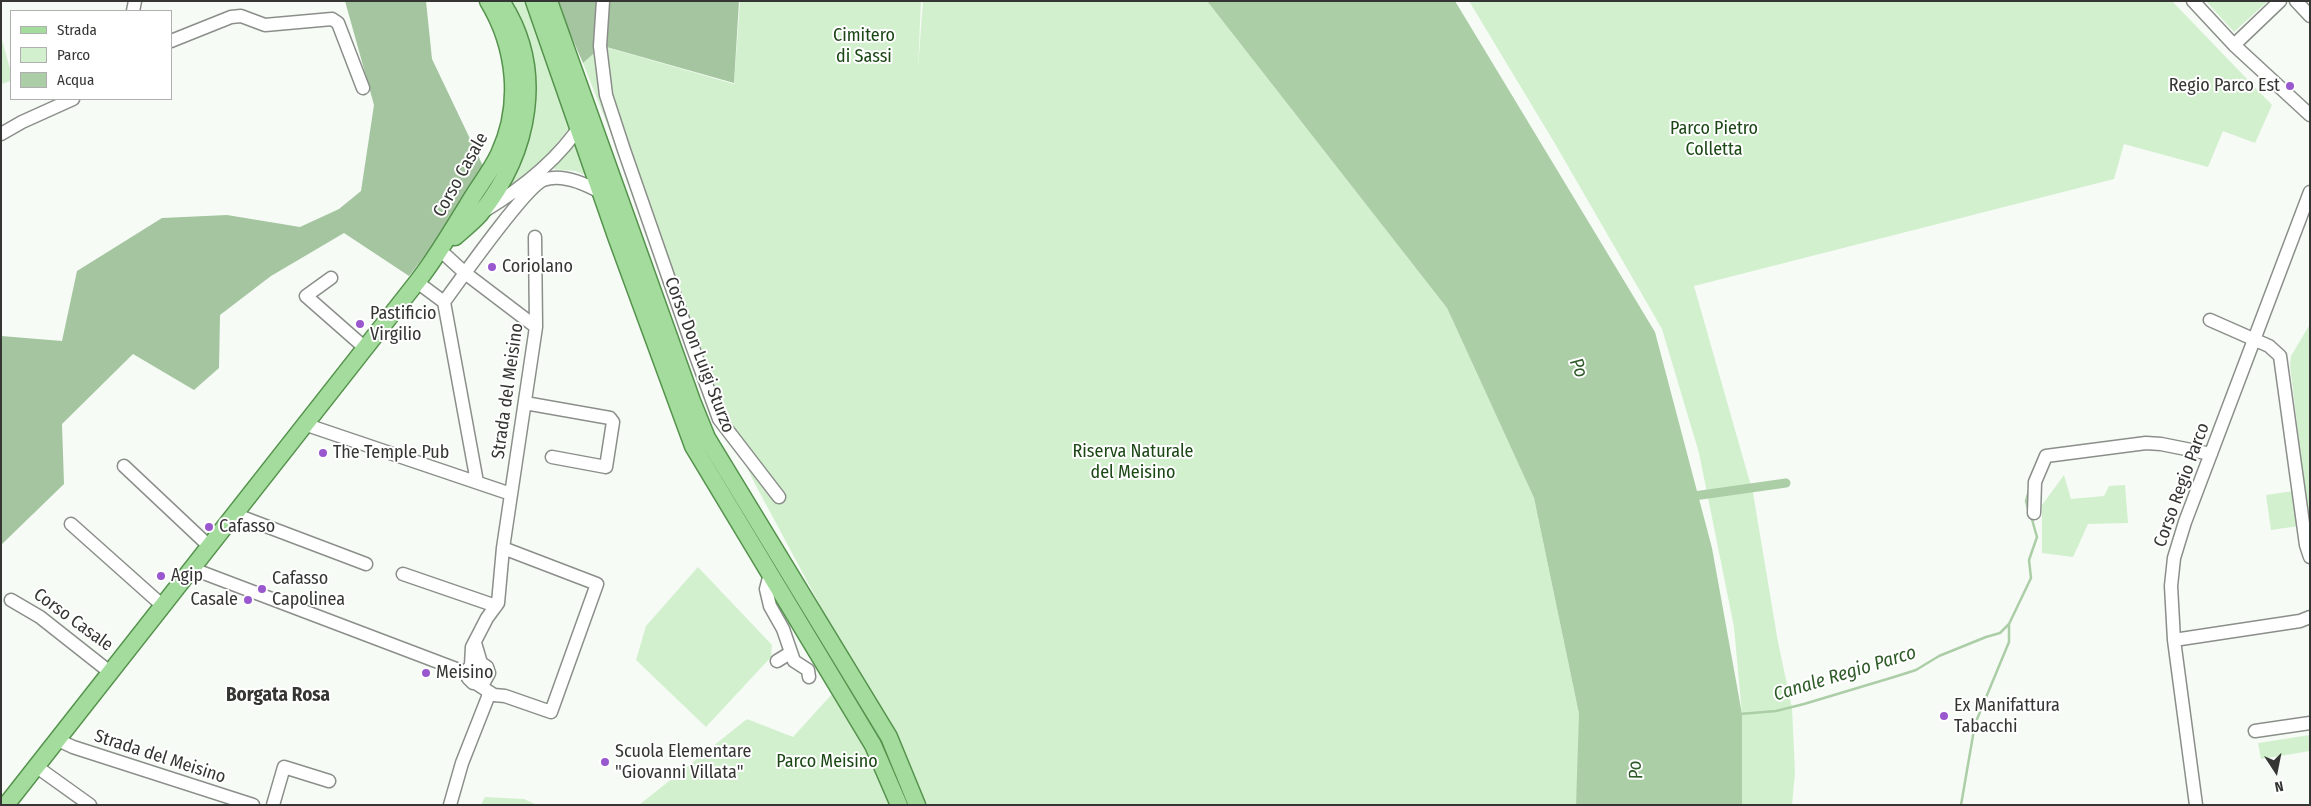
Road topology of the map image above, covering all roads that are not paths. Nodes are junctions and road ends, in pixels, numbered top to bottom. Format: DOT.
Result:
graph roads {
  1 [pos="534,1"];
  2 [pos="550,1"];
  3 [pos="603,1"];
  4 [pos="2193,1"];
  5 [pos="2280,1"];
  6 [pos="2296,1"];
  7 [pos="495,4"];
  8 [pos="2310,16"];
  9 [pos="172,41"];
  10 [pos="2234,45"];
  11 [pos="363,88"];
  12 [pos="71,100"];
  13 [pos="589,113"];
  14 [pos="2310,115"];
  15 [pos="579,128"];
  16 [pos="1,134"];
  17 [pos="528,181"];
  18 [pos="542,181"];
  19 [pos="2310,192"];
  20 [pos="602,193"];
  21 [pos="525,196"];
  22 [pos="480,214"];
  23 [pos="535,237"];
  24 [pos="441,251"];
  25 [pos="465,274"];
  26 [pos="331,278"];
  27 [pos="417,282"];
  28 [pos="444,302"];
  29 [pos="2210,320"];
  30 [pos="536,327"];
  31 [pos="2253,339"];
  32 [pos="364,347"];
  33 [pos="525,403"];
  34 [pos="304,424"];
  35 [pos="2211,454"];
  36 [pos="552,458"];
  37 [pos="124,466"];
  38 [pos="477,482"];
  39 [pos="511,494"];
  40 [pos="779,498"];
  41 [pos="2034,513"];
  42 [pos="234,514"];
  43 [pos="71,524"];
  44 [pos="209,546"];
  45 [pos="503,548"];
  46 [pos="2310,557"];
  47 [pos="366,564"];
  48 [pos="192,569"];
  49 [pos="403,574"];
  50 [pos="770,574"];
  51 [pos="12,600"];
  52 [pos="163,606"];
  53 [pos="496,606"];
  54 [pos="2305,619"];
  55 [pos="2174,640"];
  56 [pos="790,653"];
  57 [pos="777,661"];
  58 [pos="473,667"];
  59 [pos="111,673"];
  60 [pos="810,677"];
  61 [pos="484,685"];
  62 [pos="2310,723"];
  63 [pos="2255,731"];
  64 [pos="58,740"];
  65 [pos="37,767"];
  66 [pos="330,780"];
  67 [pos="6,798"];
  68 [pos="90,805"];
  69 [pos="253,805"];
  70 [pos="273,805"];
  71 [pos="450,805"];
  72 [pos="899,805"];
  73 [pos="917,805"];
  74 [pos="2196,805"];
  1 -- 15 [label="main road, Corso Don Luigi Sturzo"];
  2 -- 13 [label="main road, Corso Don Luigi Sturzo"];
  3 -- 40 [label="street"];
  4 -- 10 [label="street"];
  5 -- 10 [label="street"];
  6 -- 8 [label="street"];
  7 -- 22 [label="main road, Corso Casale"];
  7 -- 24 [label="main road, Corso Casale"];
  9 -- 11 [label="street"];
  10 -- 14 [label="street"];
  12 -- 16 [label="street"];
  13 -- 15 [label="street"];
  13 -- 73 [label="main road, Corso Don Luigi Sturzo"];
  15 -- 17 [label="street"];
  15 -- 20 [label="main road, Corso Don Luigi Sturzo"];
  17 -- 18 [label="street"];
  17 -- 21 [label="street"];
  17 -- 22 [label="street"];
  18 -- 20 [label="street"];
  18 -- 21 [label="street"];
  19 -- 31 [label="street, Corso Regio Parco"];
  20 -- 50 [label="main road, Corso Don Luigi Sturzo"];
  21 -- 25 [label="street"];
  22 -- 24 [label="main road, Corso Casale"];
  23 -- 30 [label="street, Strada del Meisino"];
  24 -- 25 [label="street"];
  24 -- 27 [label="main road, Corso Casale"];
  25 -- 28 [label="street"];
  25 -- 30 [label="street"];
  26 -- 32 [label="street"];
  27 -- 28 [label="street"];
  27 -- 32 [label="main road, Corso Casale"];
  28 -- 38 [label="street"];
  29 -- 31 [label="street"];
  30 -- 33 [label="street, Strada del Meisino"];
  31 -- 35 [label="street, Corso Regio Parco"];
  31 -- 46 [label="street"];
  32 -- 34 [label="main road, Corso Casale"];
  33 -- 36 [label="street"];
  33 -- 39 [label="street, Strada del Meisino"];
  34 -- 38 [label="street"];
  34 -- 42 [label="main road, Corso Casale"];
  35 -- 41 [label="street"];
  35 -- 55 [label="street, Corso Regio Parco"];
  37 -- 44 [label="street"];
  38 -- 39 [label="street"];
  39 -- 45 [label="street, Strada del Meisino"];
  42 -- 44 [label="main road, Corso Casale"];
  42 -- 47 [label="street"];
  43 -- 52 [label="street"];
  44 -- 48 [label="main road, Corso Casale"];
  45 -- 53 [label="street, Strada del Meisino"];
  45 -- 61 [label="street"];
  48 -- 52 [label="main road, Corso Casale"];
  48 -- 58 [label="street"];
  49 -- 53 [label="street"];
  50 -- 56 [label="street"];
  50 -- 72 [label="main road, Corso Don Luigi Sturzo"];
  51 -- 59 [label="street, Corso Casale"];
  52 -- 59 [label="main road, Corso Casale"];
  53 -- 58 [label="street, Strada del Meisino"];
  54 -- 55 [label="street"];
  55 -- 74 [label="street, Corso Regio Parco"];
  56 -- 57 [label="street"];
  56 -- 60 [label="street"];
  58 -- 61 [label="street"];
  58 -- 61 [label="street"];
  59 -- 64 [label="main road, Corso Casale"];
  61 -- 71 [label="street"];
  62 -- 63 [label="street"];
  64 -- 65 [label="main road, Corso Casale"];
  64 -- 69 [label="street, Strada del Meisino"];
  65 -- 67 [label="main road, Corso Casale"];
  65 -- 68 [label="street"];
  66 -- 70 [label="street"];
}
